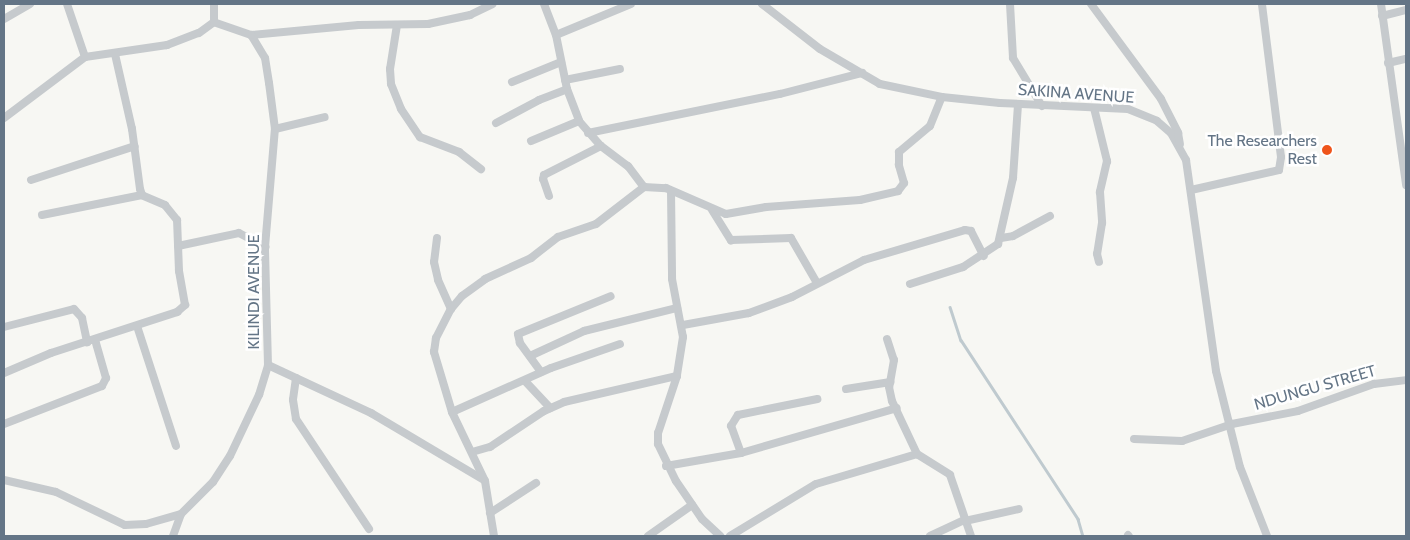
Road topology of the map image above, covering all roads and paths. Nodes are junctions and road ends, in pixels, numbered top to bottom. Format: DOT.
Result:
graph roads {
  1 [pos="30,4"];
  2 [pos="67,4"];
  3 [pos="214,4"];
  4 [pos="493,4"];
  5 [pos="544,4"];
  6 [pos="631,4"];
  7 [pos="762,4"];
  8 [pos="1010,4"];
  9 [pos="1091,4"];
  10 [pos="1262,4"];
  11 [pos="1381,4"];
  12 [pos="1406,10"];
  13 [pos="1382,16"];
  14 [pos="4,19"];
  15 [pos="214,22"];
  16 [pos="397,25"];
  17 [pos="251,35"];
  18 [pos="556,35"];
  19 [pos="115,54"];
  20 [pos="85,57"];
  21 [pos="1406,58"];
  22 [pos="561,62"];
  23 [pos="1388,64"];
  24 [pos="620,69"];
  25 [pos="862,73"];
  26 [pos="565,80"];
  27 [pos="512,82"];
  28 [pos="567,89"];
  29 [pos="942,97"];
  30 [pos="1018,104"];
  31 [pos="1042,106"];
  32 [pos="1094,108"];
  33 [pos="325,117"];
  34 [pos="4,118"];
  35 [pos="579,121"];
  36 [pos="496,123"];
  37 [pos="275,129"];
  38 [pos="588,133"];
  39 [pos="531,141"];
  40 [pos="1180,145"];
  41 [pos="135,146"];
  42 [pos="601,146"];
  43 [pos="481,169"];
  44 [pos="1405,170"];
  45 [pos="31,180"];
  46 [pos="1406,186"];
  47 [pos="644,187"];
  48 [pos="1191,190"];
  49 [pos="670,191"];
  50 [pos="142,195"];
  51 [pos="549,196"];
  52 [pos="712,210"];
  53 [pos="42,215"];
  54 [pos="1050,216"];
  55 [pos="437,238"];
  56 [pos="1001,238"];
  57 [pos="178,246"];
  58 [pos="265,247"];
  59 [pos="984,256"];
  60 [pos="1099,262"];
  61 [pos="817,283"];
  62 [pos="910,284"];
  63 [pos="611,296"];
  64 [pos="677,308"];
  65 [pos="451,309"];
  66 [pos="683,325"];
  67 [pos="138,326"];
  68 [pos="4,327"];
  69 [pos="887,340"];
  70 [pos="91,341"];
  71 [pos="620,344"];
  72 [pos="530,356"];
  73 [pos="268,365"];
  74 [pos="541,372"];
  75 [pos="4,373"];
  76 [pos="677,376"];
  77 [pos="296,378"];
  78 [pos="1406,380"];
  79 [pos="524,381"];
  80 [pos="890,382"];
  81 [pos="846,389"];
  82 [pos="817,399"];
  83 [pos="550,408"];
  84 [pos="897,408"];
  85 [pos="452,412"];
  86 [pos="4,424"];
  87 [pos="1232,424"];
  88 [pos="1134,439"];
  89 [pos="176,446"];
  90 [pos="472,452"];
  91 [pos="741,453"];
  92 [pos="918,454"];
  93 [pos="666,466"];
  94 [pos="4,480"];
  95 [pos="485,481"];
  96 [pos="536,484"];
  97 [pos="692,505"];
  98 [pos="1019,509"];
  99 [pos="490,513"];
  100 [pos="181,514"];
  101 [pos="965,521"];
  102 [pos="368,529"];
  103 [pos="173,536"];
  104 [pos="492,536"];
  105 [pos="648,536"];
  106 [pos="720,536"];
  107 [pos="730,536"];
  108 [pos="930,536"];
  109 [pos="971,536"];
  110 [pos="1267,536"];
  1 -- 14 [label="street"];
  2 -- 20 [label="street"];
  3 -- 15 [label="street"];
  4 -- 16 [label="street"];
  5 -- 18 [label="street"];
  6 -- 18 [label="street"];
  7 -- 25 [label="street, SAKINA AVENUE"];
  8 -- 31 [label="street"];
  9 -- 40 [label="street"];
  10 -- 48 [label="street"];
  11 -- 13 [label="street"];
  12 -- 13 [label="street"];
  13 -- 23 [label="street"];
  15 -- 17 [label="street"];
  15 -- 19 [label="street"];
  16 -- 17 [label="street"];
  16 -- 43 [label="street"];
  17 -- 37 [label="street, KILINDI AVENUE"];
  18 -- 22 [label="street"];
  19 -- 20 [label="street"];
  19 -- 41 [label="street"];
  20 -- 34 [label="street"];
  21 -- 23 [label="street"];
  22 -- 26 [label="street"];
  22 -- 27 [label="street"];
  23 -- 44 [label="street"];
  24 -- 26 [label="street"];
  25 -- 29 [label="street, SAKINA AVENUE"];
  25 -- 38 [label="street"];
  26 -- 28 [label="street"];
  28 -- 35 [label="street"];
  28 -- 36 [label="street"];
  29 -- 30 [label="street, SAKINA AVENUE"];
  29 -- 52 [label="street"];
  30 -- 31 [label="street, SAKINA AVENUE"];
  30 -- 56 [label="street"];
  31 -- 32 [label="street, SAKINA AVENUE"];
  32 -- 40 [label="street, SAKINA AVENUE"];
  32 -- 60 [label="street"];
  33 -- 37 [label="street"];
  35 -- 38 [label="street"];
  35 -- 39 [label="street"];
  37 -- 58 [label="street, KILINDI AVENUE"];
  38 -- 42 [label="street"];
  40 -- 48 [label="street, SAKINA AVENUE"];
  41 -- 45 [label="street"];
  41 -- 50 [label="street"];
  42 -- 47 [label="street"];
  42 -- 51 [label="street"];
  44 -- 46 [label="street"];
  47 -- 49 [label="street"];
  47 -- 65 [label="street"];
  48 -- 87 [label="street, SAKINA AVENUE"];
  49 -- 52 [label="street"];
  49 -- 64 [label="street"];
  50 -- 53 [label="street"];
  50 -- 57 [label="street"];
  52 -- 61 [label="street"];
  54 -- 56 [label="street"];
  55 -- 65 [label="street"];
  56 -- 59 [label="street"];
  57 -- 58 [label="street"];
  57 -- 67 [label="street"];
  58 -- 73 [label="street, KILINDI AVENUE"];
  59 -- 61 [label="street"];
  59 -- 62 [label="street"];
  61 -- 66 [label="street"];
  63 -- 72 [label="street"];
  64 -- 66 [label="street"];
  64 -- 72 [label="street"];
  65 -- 85 [label="street"];
  66 -- 76 [label="street"];
  67 -- 70 [label="street"];
  67 -- 89 [label="street"];
  68 -- 70 [label="street"];
  69 -- 80 [label="street"];
  70 -- 75 [label="street"];
  70 -- 86 [label="street"];
  71 -- 74 [label="street"];
  72 -- 74 [label="street"];
  73 -- 77 [label="street"];
  73 -- 100 [label="street, KILINDI AVENUE"];
  74 -- 79 [label="street"];
  76 -- 83 [label="street"];
  76 -- 93 [label="street"];
  77 -- 95 [label="street"];
  77 -- 102 [label="street"];
  78 -- 87 [label="street, NDUNGU STREET"];
  79 -- 83 [label="street"];
  79 -- 85 [label="street"];
  80 -- 81 [label="street"];
  80 -- 84 [label="street"];
  82 -- 91 [label="street"];
  83 -- 90 [label="street"];
  84 -- 91 [label="street"];
  84 -- 92 [label="street"];
  85 -- 90 [label="street"];
  87 -- 88 [label="street, NDUNGU STREET"];
  87 -- 110 [label="street, SAKINA AVENUE"];
  90 -- 95 [label="street"];
  91 -- 93 [label="street"];
  92 -- 101 [label="street"];
  92 -- 107 [label="street"];
  93 -- 97 [label="street"];
  94 -- 100 [label="street"];
  95 -- 99 [label="street"];
  96 -- 99 [label="street"];
  97 -- 105 [label="street"];
  97 -- 106 [label="street"];
  98 -- 101 [label="street"];
  99 -- 104 [label="street"];
  100 -- 103 [label="street, KILINDI AVENUE"];
  101 -- 108 [label="street"];
  101 -- 109 [label="street"];
}
